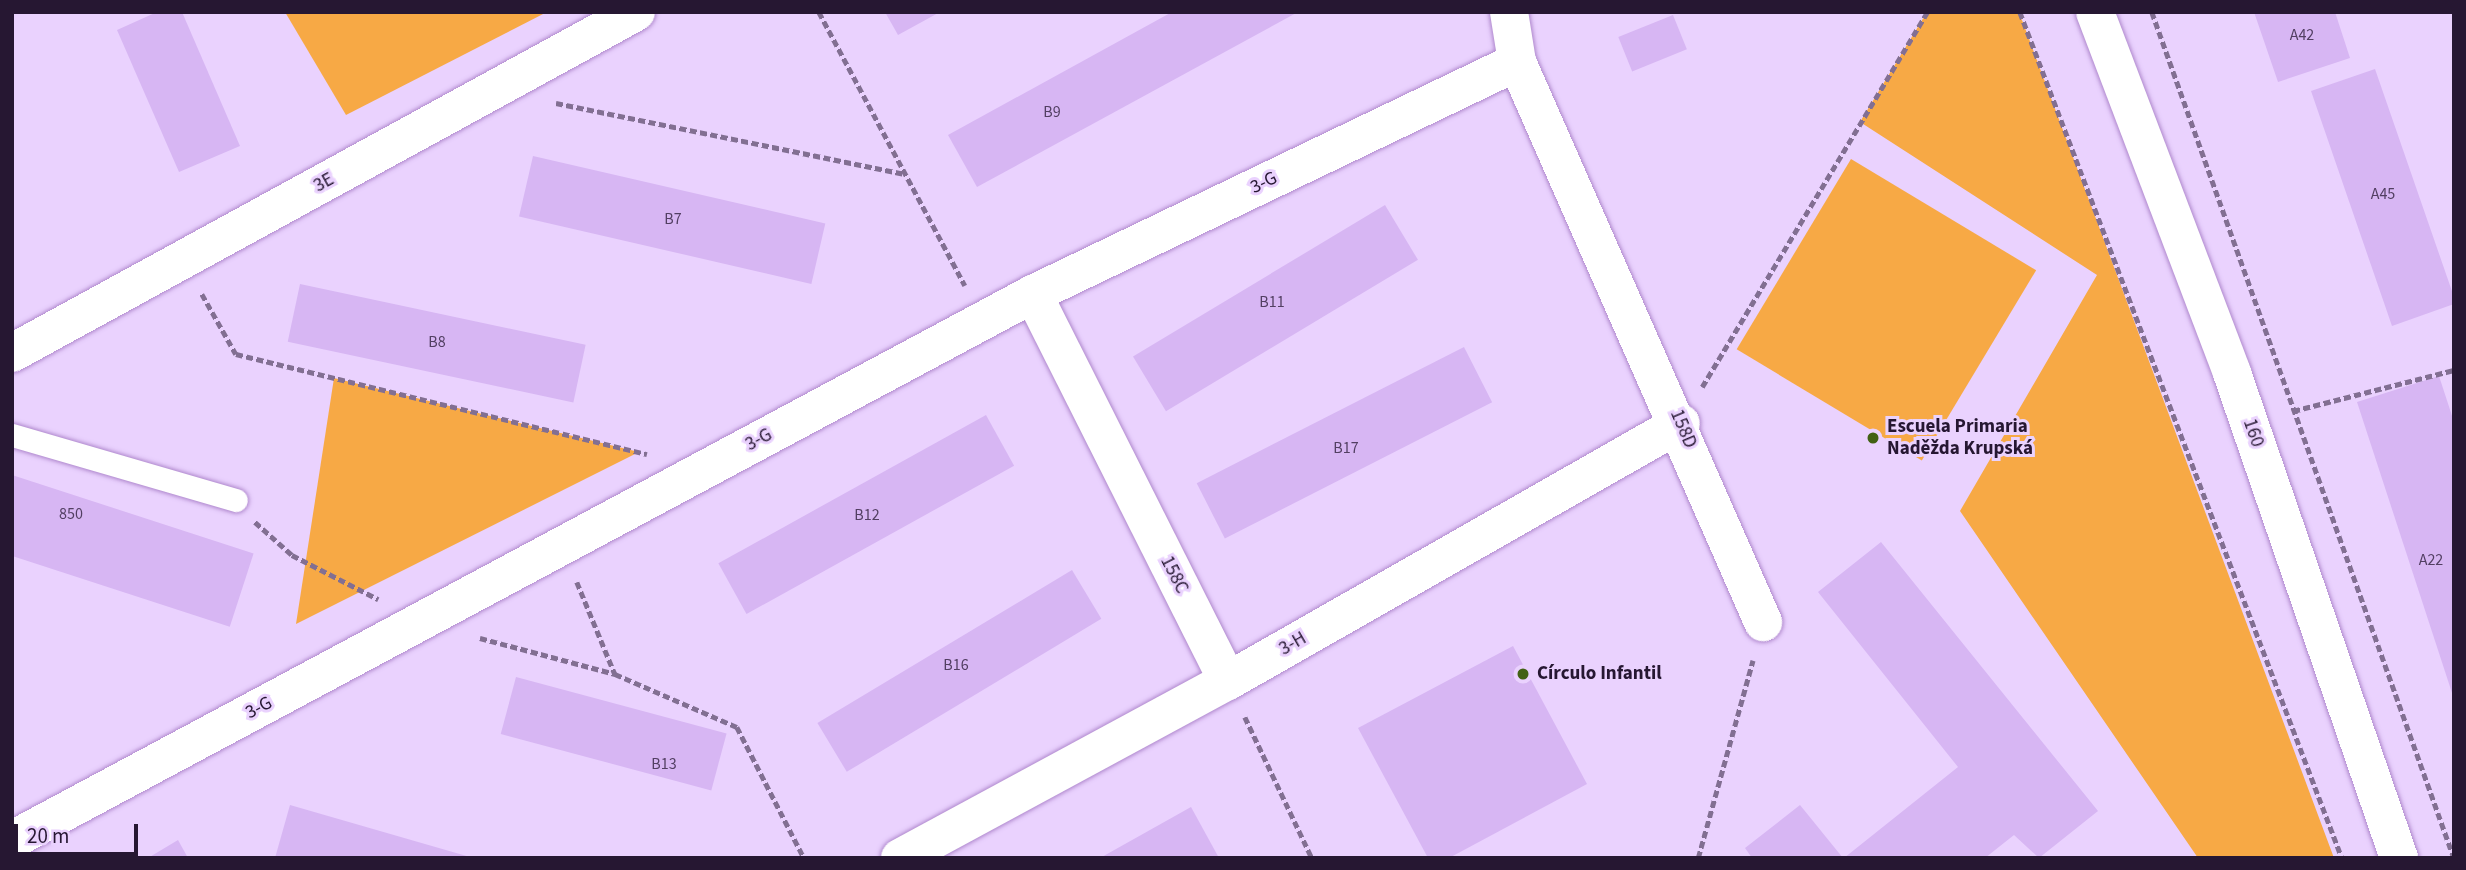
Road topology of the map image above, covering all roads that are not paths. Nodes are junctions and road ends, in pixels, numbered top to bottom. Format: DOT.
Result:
graph roads {
  1 [pos="636,12"];
  2 [pos="1509,12"];
  3 [pos="2095,12"];
  4 [pos="1517,62"];
  5 [pos="1032,294"];
  6 [pos="12,353"];
  7 [pos="1681,423"];
  8 [pos="12,435"];
  9 [pos="236,499"];
  10 [pos="1763,622"];
  11 [pos="1227,681"];
  12 [pos="12,840"];
  13 [pos="900,858"];
  14 [pos="2399,858"];
  1 -- 6 [label="street, 3E"];
  2 -- 4 [label="street, 158D"];
  3 -- 14 [label="street, 160"];
  4 -- 5 [label="street, 3-G"];
  4 -- 7 [label="street, 158D"];
  5 -- 11 [label="street, 158C"];
  5 -- 12 [label="street, 3-G"];
  7 -- 10 [label="street, 158D"];
  7 -- 11 [label="street, 3-H"];
  8 -- 9 [label="lane"];
  11 -- 13 [label="street, 3-H"];
}
